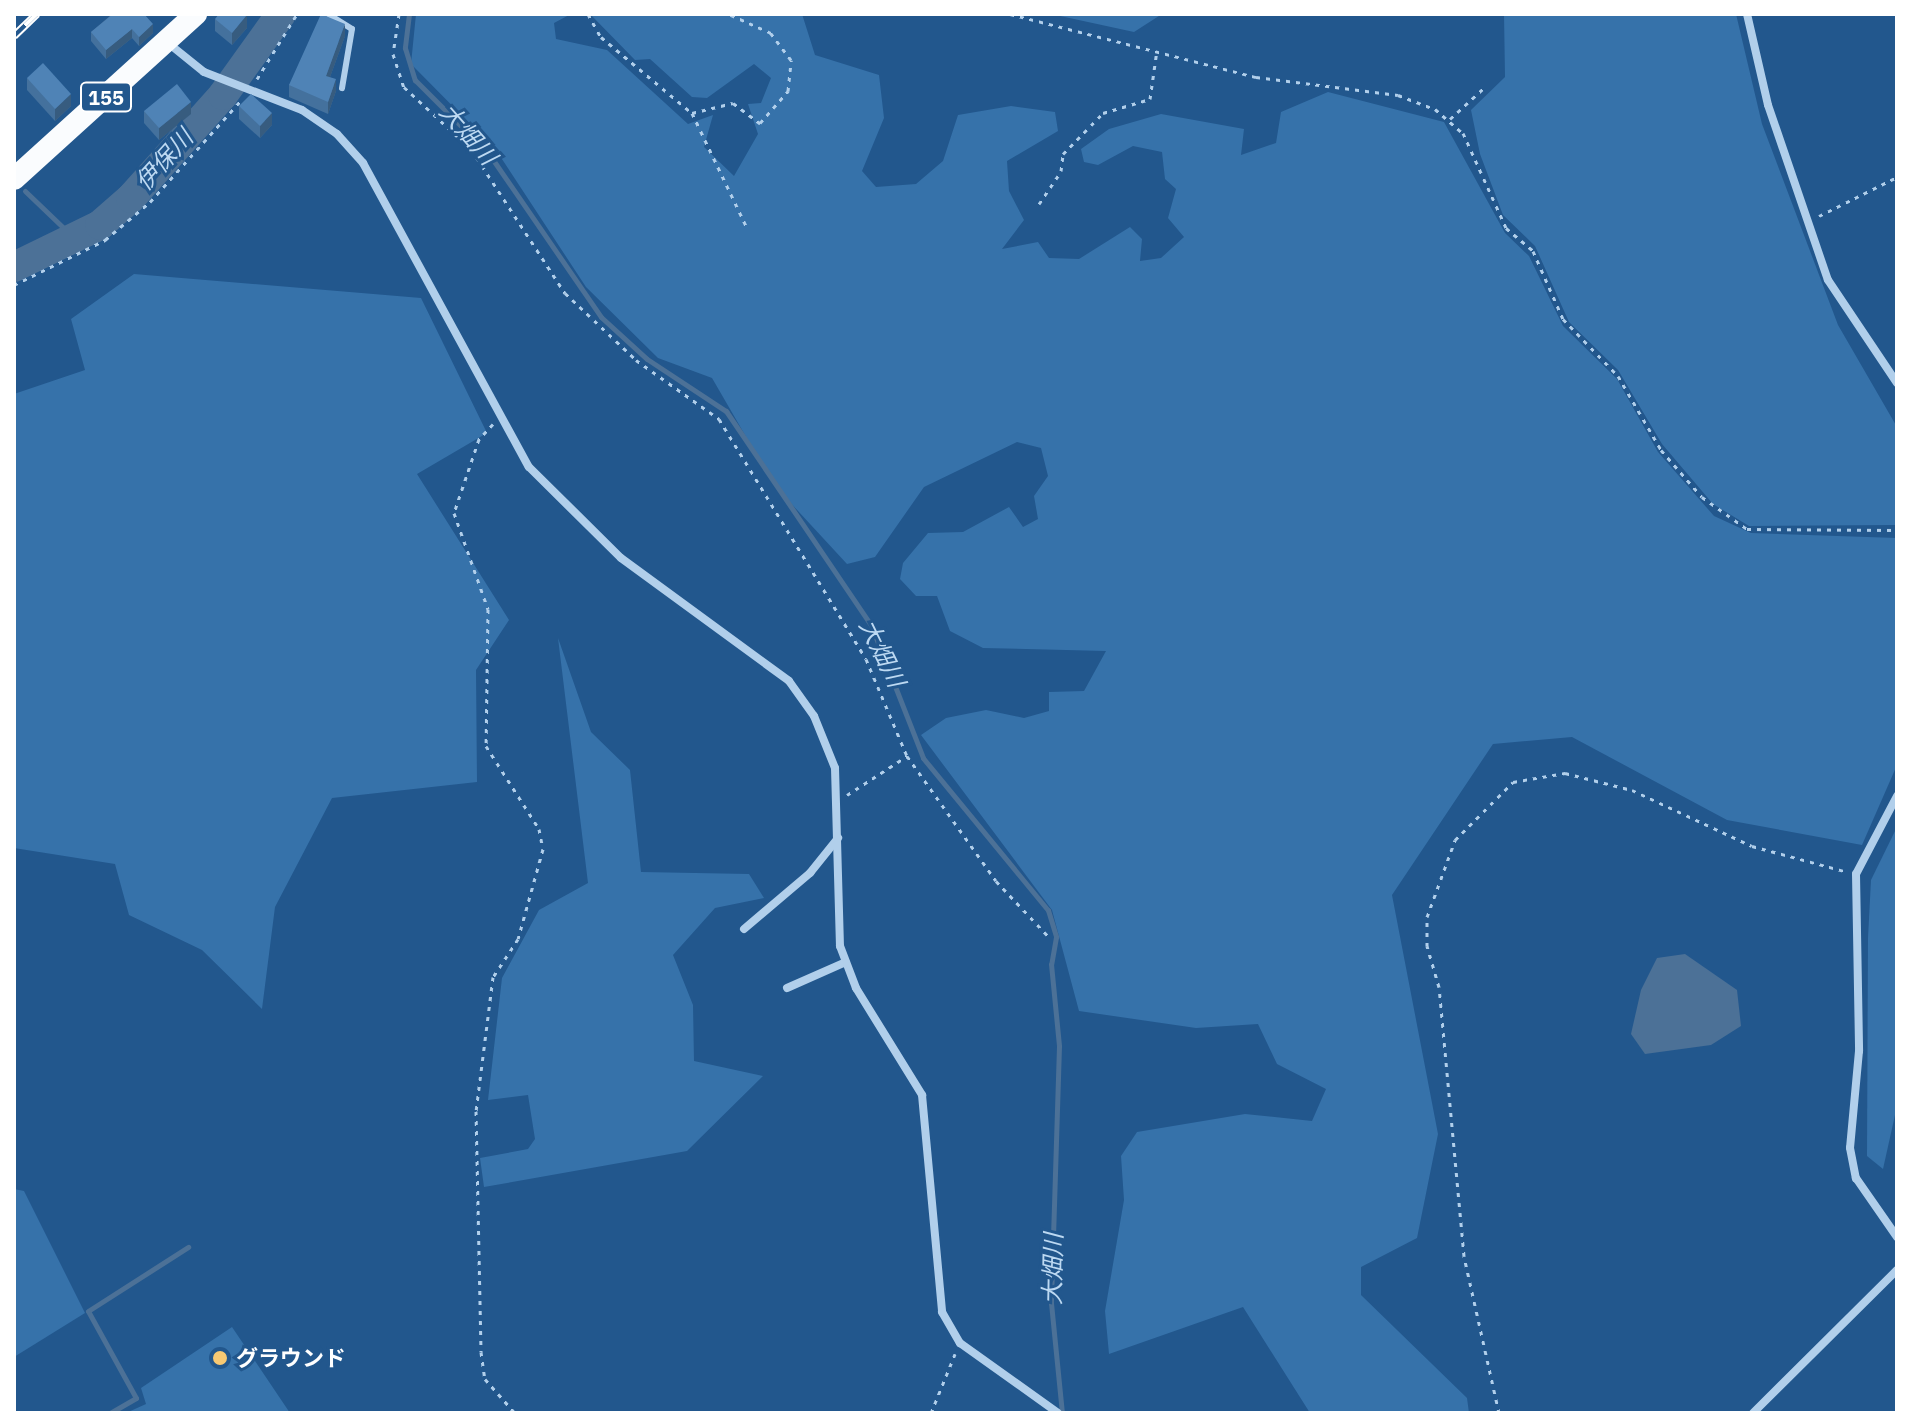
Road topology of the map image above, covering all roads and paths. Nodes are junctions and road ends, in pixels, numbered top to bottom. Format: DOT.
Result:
graph roads {
  1 [pos="196,14"];
  2 [pos="297,14"];
  3 [pos="328,14"];
  4 [pos="399,14"];
  5 [pos="588,14"];
  6 [pos="729,14"];
  7 [pos="1010,14"];
  8 [pos="1747,14"];
  9 [pos="168,43"];
  10 [pos="1157,50"];
  11 [pos="342,88"];
  12 [pos="1484,88"];
  13 [pos="245,92"];
  14 [pos="692,113"];
  15 [pos="1450,119"];
  16 [pos="1897,177"];
  17 [pos="14,179"];
  18 [pos="1039,204"];
  19 [pos="1812,220"];
  20 [pos="747,228"];
  21 [pos="14,285"];
  22 [pos="1897,383"];
  23 [pos="502,419"];
  24 [pos="1897,530"];
  25 [pos="907,756"];
  26 [pos="1897,796"];
  27 [pos="837,797"];
  28 [pos="839,838"];
  29 [pos="1856,874"];
  30 [pos="744,929"];
  31 [pos="1049,937"];
  32 [pos="846,962"];
  33 [pos="787,988"];
  34 [pos="1897,1237"];
  35 [pos="1897,1270"];
  36 [pos="960,1343"];
  37 [pos="515,1413"];
  38 [pos="931,1413"];
  39 [pos="1057,1413"];
  40 [pos="1499,1413"];
  41 [pos="1753,1413"];
  1 -- 9 [label="highway, 155"];
  2 -- 13 [label="path"];
  3 -- 11 [label="lane"];
  4 -- 25 [label="path"];
  5 -- 14 [label="path"];
  6 -- 14 [label="path"];
  7 -- 10 [label="path"];
  8 -- 19 [label="street"];
  9 -- 13 [label="street"];
  9 -- 17 [label="highway, 155"];
  10 -- 15 [label="path"];
  10 -- 18 [label="path"];
  12 -- 15 [label="path"];
  13 -- 21 [label="path"];
  13 -- 23 [label="street"];
  14 -- 20 [label="path"];
  15 -- 24 [label="path"];
  16 -- 19 [label="path"];
  19 -- 22 [label="street"];
  23 -- 27 [label="street"];
  23 -- 37 [label="path"];
  25 -- 27 [label="path"];
  25 -- 31 [label="path"];
  26 -- 29 [label="street"];
  27 -- 28 [label="street"];
  28 -- 30 [label="street"];
  28 -- 32 [label="street"];
  29 -- 34 [label="street"];
  29 -- 40 [label="path"];
  32 -- 33 [label="street"];
  32 -- 36 [label="street"];
  35 -- 41 [label="street"];
  36 -- 38 [label="path"];
  36 -- 39 [label="street"];
}
